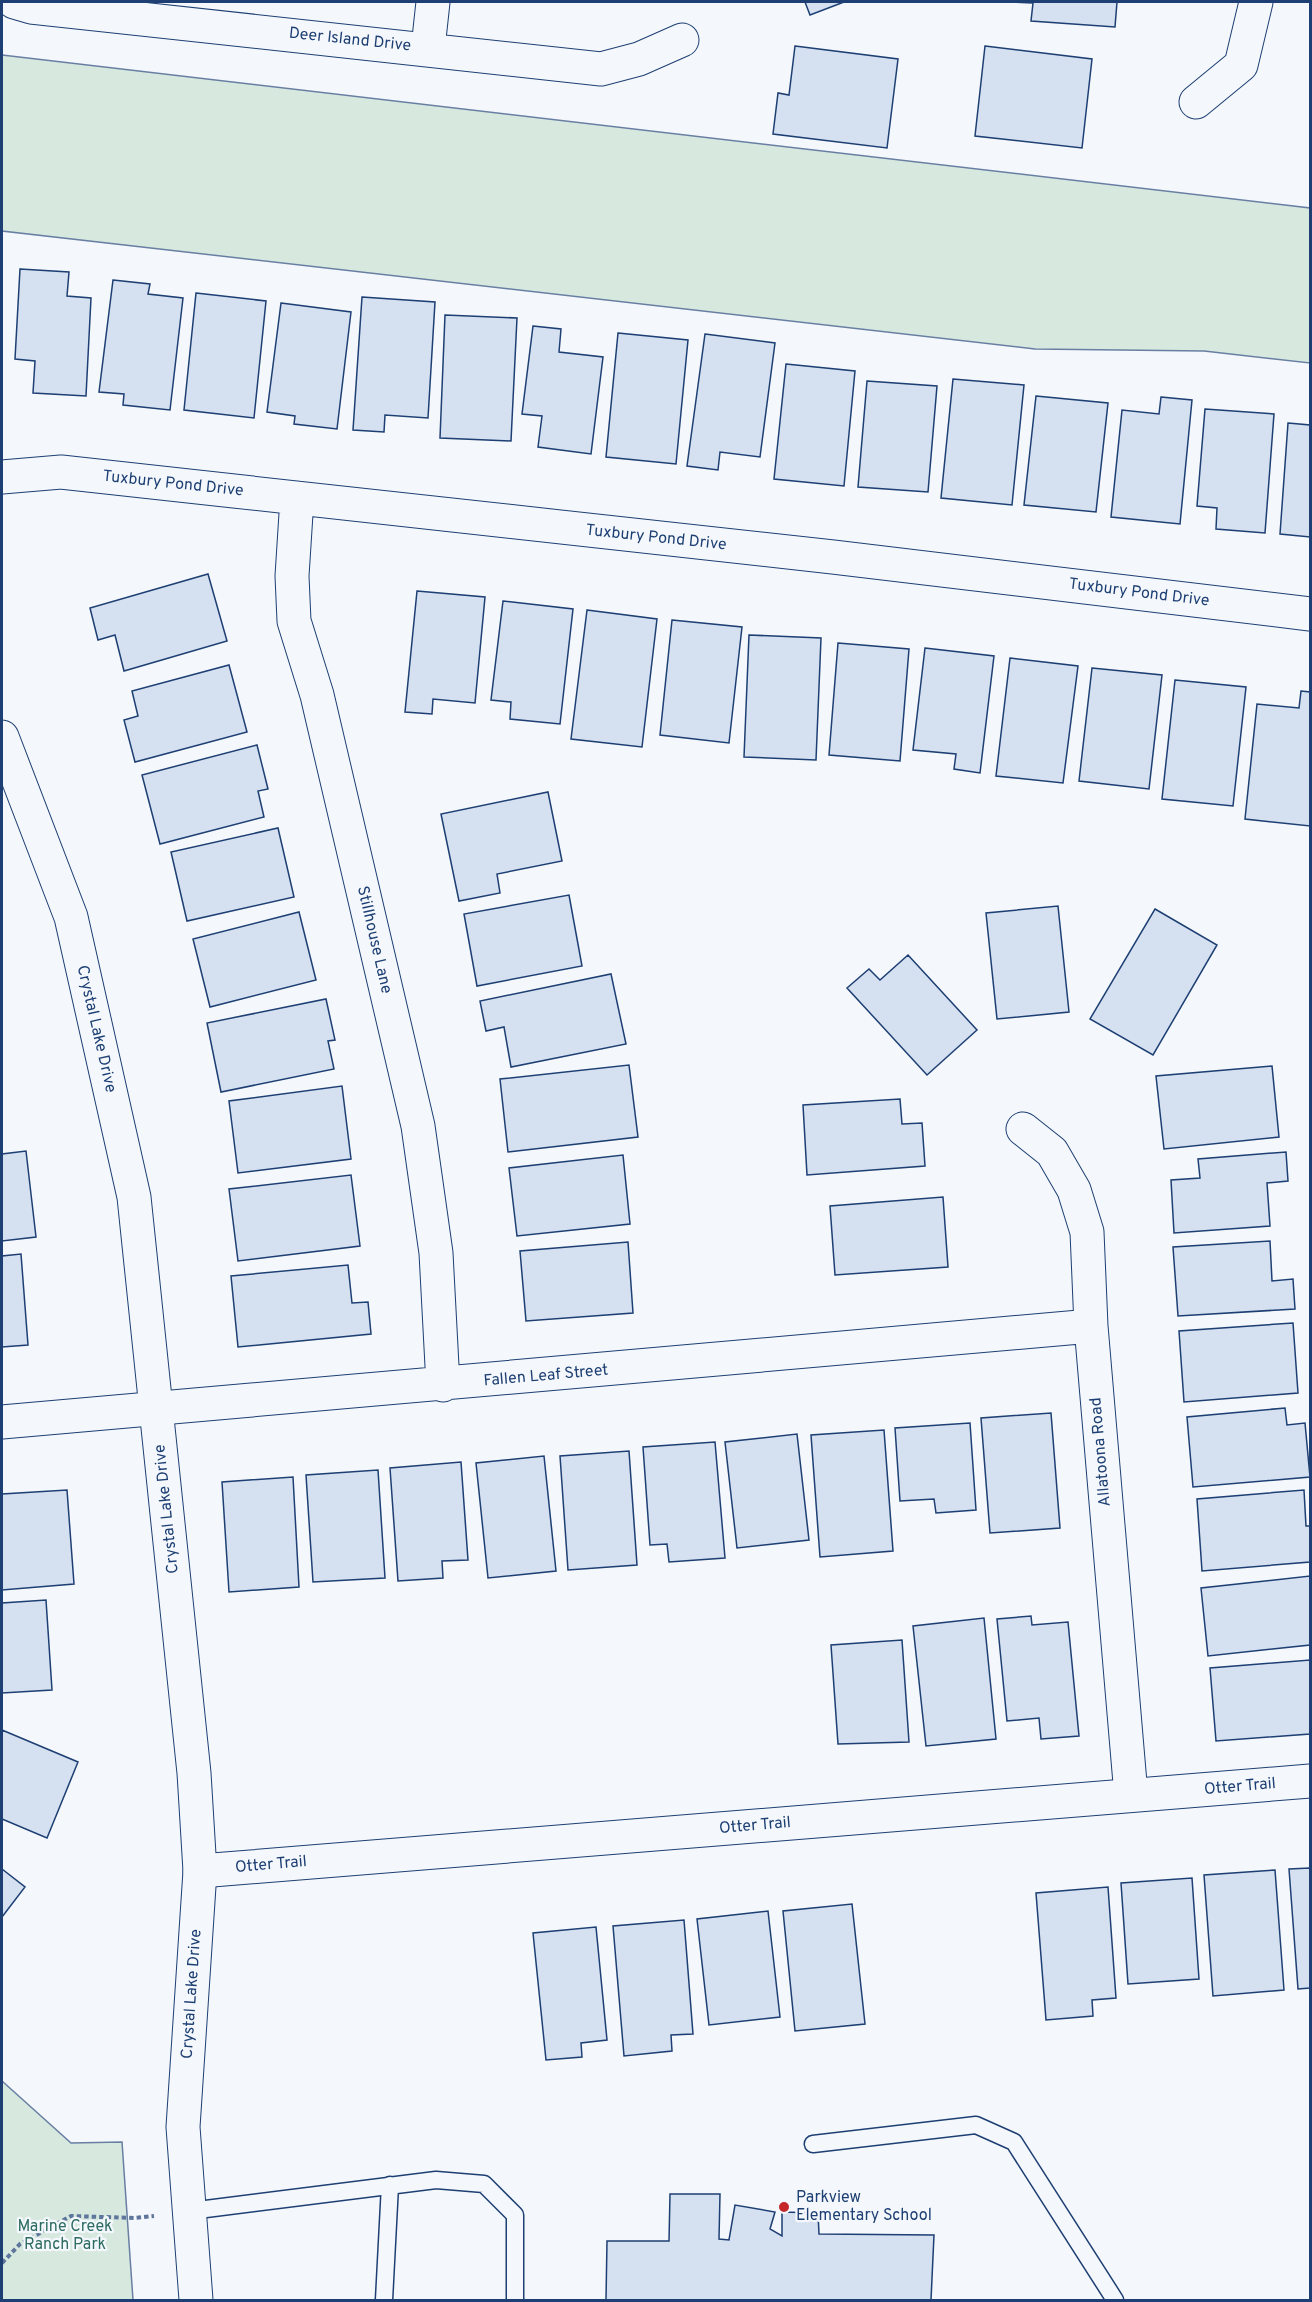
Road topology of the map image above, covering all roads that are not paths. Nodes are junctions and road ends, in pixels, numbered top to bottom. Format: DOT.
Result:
graph roads {
  1 [pos="14,2"];
  2 [pos="433,2"];
  3 [pos="1256,2"];
  4 [pos="682,40"];
  5 [pos="428,48"];
  6 [pos="1196,102"];
  7 [pos="2,477"];
  8 [pos="297,498"];
  9 [pos="1311,614"];
  10 [pos="2,737"];
  11 [pos="1023,1129"];
  12 [pos="1091,1326"];
  13 [pos="443,1386"];
  14 [pos="156,1409"];
  15 [pos="2,1422"];
  16 [pos="1311,1781"];
  17 [pos="1131,1795"];
  18 [pos="200,1871"];
  19 [pos="813,2144"];
  20 [pos="390,2185"];
  21 [pos="190,2211"];
  22 [pos="196,2301"];
  23 [pos="384,2301"];
  24 [pos="515,2301"];
  25 [pos="1115,2301"];
  1 -- 5 [label="street, Deer Island Drive"];
  2 -- 5 [label="street"];
  3 -- 6 [label="street"];
  4 -- 5 [label="street, Deer Island Drive"];
  7 -- 8 [label="street, Tuxbury Pond Drive"];
  8 -- 9 [label="street, Tuxbury Pond Drive"];
  8 -- 13 [label="street, Stillhouse Lane"];
  10 -- 14 [label="street, Crystal Lake Drive"];
  11 -- 12 [label="street, Allatoona Road"];
  12 -- 13 [label="street, Fallen Leaf Street"];
  12 -- 17 [label="street, Allatoona Road"];
  13 -- 14 [label="street, Fallen Leaf Street"];
  14 -- 15 [label="street, Fallen Leaf Street"];
  14 -- 18 [label="street, Crystal Lake Drive"];
  16 -- 17 [label="street, Otter Trail"];
  17 -- 18 [label="street, Otter Trail"];
  18 -- 21 [label="street, Crystal Lake Drive"];
  19 -- 25 [label="lane"];
  20 -- 21 [label="lane"];
  20 -- 23 [label="lane"];
  20 -- 24 [label="lane"];
  21 -- 22 [label="street, Crystal Lake Drive"];
}
